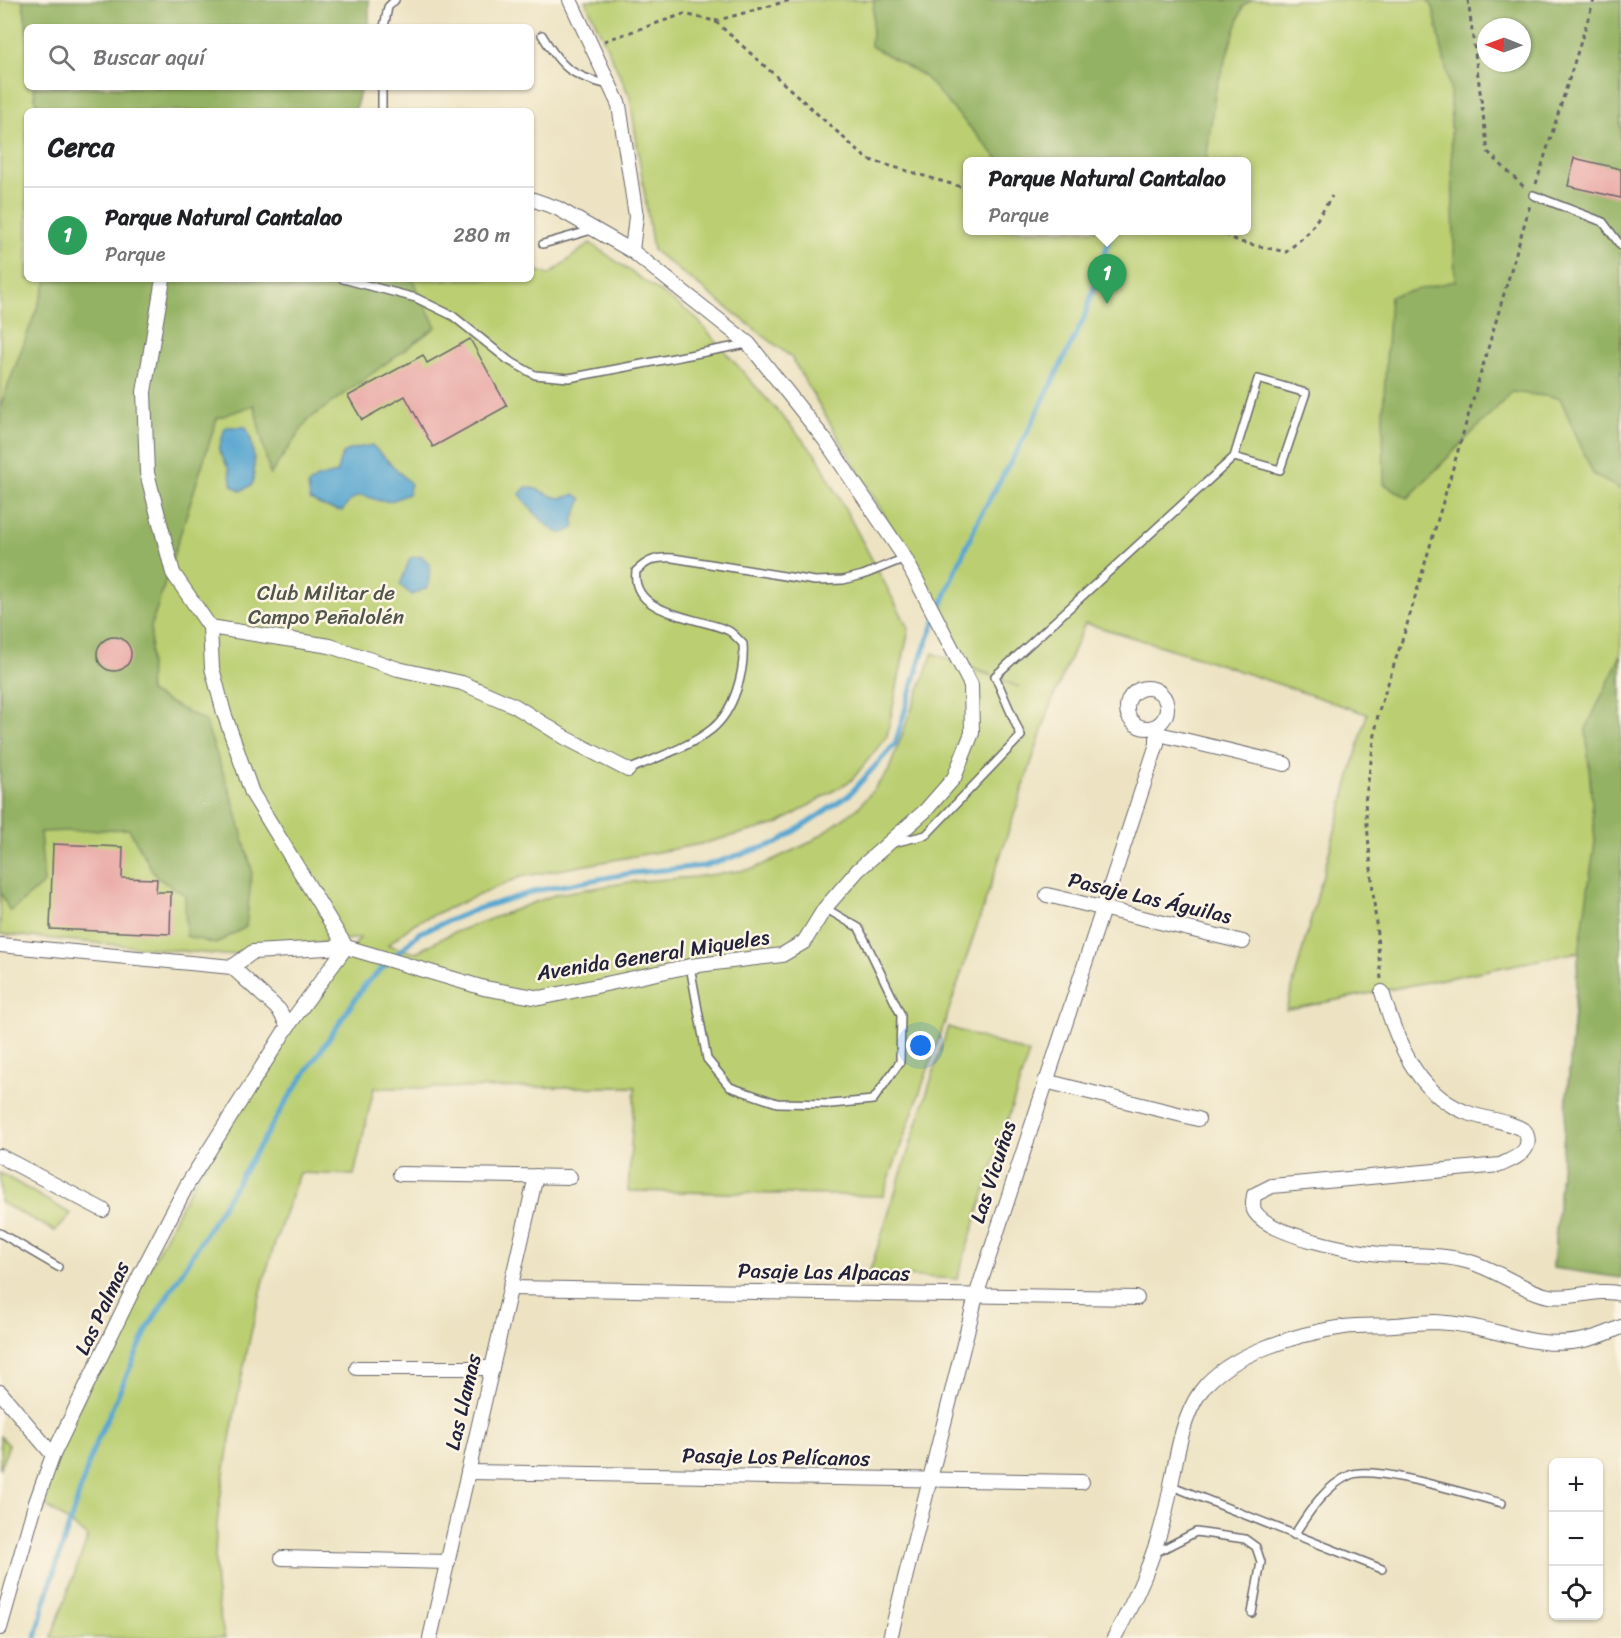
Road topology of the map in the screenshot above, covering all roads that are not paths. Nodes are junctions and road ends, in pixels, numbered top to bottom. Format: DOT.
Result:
graph roads {
  1 [pos="395,0"];
  2 [pos="570,0"];
  3 [pos="385,24"];
  4 [pos="542,35"];
  5 [pos="610,86"];
  6 [pos="382,90"];
  7 [pos="382,108"];
  8 [pos="1533,195"];
  9 [pos="534,200"];
  10 [pos="594,229"];
  11 [pos="543,244"];
  12 [pos="1621,246"];
  13 [pos="632,251"];
  14 [pos="162,282"];
  15 [pos="355,282"];
  16 [pos="749,344"];
  17 [pos="1234,457"];
  18 [pos="905,558"];
  19 [pos="210,627"];
  20 [pos="1285,764"];
  21 [pos="628,770"];
  22 [pos="887,845"];
  23 [pos="1047,895"];
  24 [pos="825,908"];
  25 [pos="1102,909"];
  26 [pos="1243,942"];
  27 [pos="0,945"];
  28 [pos="346,947"];
  29 [pos="690,966"];
  30 [pos="232,967"];
  31 [pos="1382,992"];
  32 [pos="288,1026"];
  33 [pos="1044,1082"];
  34 [pos="1198,1119"];
  35 [pos="0,1156"];
  36 [pos="400,1174"];
  37 [pos="536,1176"];
  38 [pos="570,1177"];
  39 [pos="102,1210"];
  40 [pos="0,1233"];
  41 [pos="58,1268"];
  42 [pos="510,1288"];
  43 [pos="1621,1294"];
  44 [pos="976,1296"];
  45 [pos="1137,1298"];
  46 [pos="1621,1327"];
  47 [pos="357,1368"];
  48 [pos="492,1368"];
  49 [pos="0,1392"];
  50 [pos="52,1455"];
  51 [pos="468,1472"];
  52 [pos="927,1481"];
  53 [pos="1082,1482"];
  54 [pos="1172,1486"];
  55 [pos="1502,1503"];
  56 [pos="1294,1534"];
  57 [pos="1154,1554"];
  58 [pos="282,1558"];
  59 [pos="448,1562"];
  60 [pos="1382,1569"];
  61 [pos="1252,1613"];
  62 [pos="0,1628"];
  63 [pos="430,1638"];
  64 [pos="890,1638"];
  65 [pos="1114,1638"];
  1 -- 3 [label="lane"];
  2 -- 5 [label="street"];
  4 -- 5 [label="lane"];
  5 -- 13 [label="street"];
  6 -- 7 [label="lane"];
  8 -- 12 [label="lane"];
  9 -- 10 [label="street, Avenida General Miqueles"];
  10 -- 11 [label="lane"];
  10 -- 13 [label="street, Avenida General Miqueles"];
  13 -- 16 [label="street, Avenida General Miqueles"];
  14 -- 19 [label="street"];
  15 -- 16 [label="lane"];
  16 -- 18 [label="street, Avenida General Miqueles"];
  17 -- 17 [label="lane"];
  17 -- 22 [label="lane"];
  18 -- 21 [label="lane"];
  18 -- 22 [label="street, Avenida General Miqueles"];
  19 -- 21 [label="street"];
  19 -- 28 [label="street"];
  20 -- 25 [label="street, Las Vicuñas"];
  22 -- 24 [label="street, Avenida General Miqueles"];
  23 -- 25 [label="street, Pasaje Las Águilas"];
  24 -- 29 [label="street, Avenida General Miqueles"];
  24 -- 29 [label="lane"];
  25 -- 26 [label="street, Pasaje Las Águilas"];
  25 -- 33 [label="street, Las Vicuñas"];
  27 -- 30 [label="street"];
  28 -- 29 [label="street, Avenida General Miqueles"];
  28 -- 30 [label="street"];
  28 -- 32 [label="street, Las Palmas"];
  30 -- 32 [label="street"];
  31 -- 43 [label="street"];
  32 -- 50 [label="street, Las Palmas"];
  33 -- 34 [label="street"];
  33 -- 44 [label="street, Las Vicuñas"];
  35 -- 39 [label="street"];
  36 -- 37 [label="street"];
  37 -- 38 [label="street"];
  37 -- 42 [label="street, Las Llamas"];
  40 -- 41 [label="lane"];
  42 -- 44 [label="street, Pasaje Las Alpacas"];
  42 -- 48 [label="street, Las Llamas"];
  44 -- 45 [label="street, Pasaje Las Alpacas"];
  44 -- 52 [label="street, Las Vicuñas"];
  46 -- 54 [label="street"];
  47 -- 48 [label="street"];
  48 -- 51 [label="street, Las Llamas"];
  49 -- 50 [label="street"];
  50 -- 62 [label="street, Las Palmas"];
  51 -- 52 [label="street, Pasaje Los Pelícanos"];
  51 -- 59 [label="street, Las Llamas"];
  52 -- 53 [label="street, Pasaje Los Pelícanos"];
  52 -- 64 [label="street, Las Vicuñas"];
  54 -- 56 [label="lane"];
  54 -- 57 [label="street"];
  55 -- 56 [label="lane"];
  56 -- 60 [label="lane"];
  57 -- 61 [label="lane"];
  57 -- 65 [label="street"];
  58 -- 59 [label="street"];
  59 -- 63 [label="street, Las Llamas"];
}
